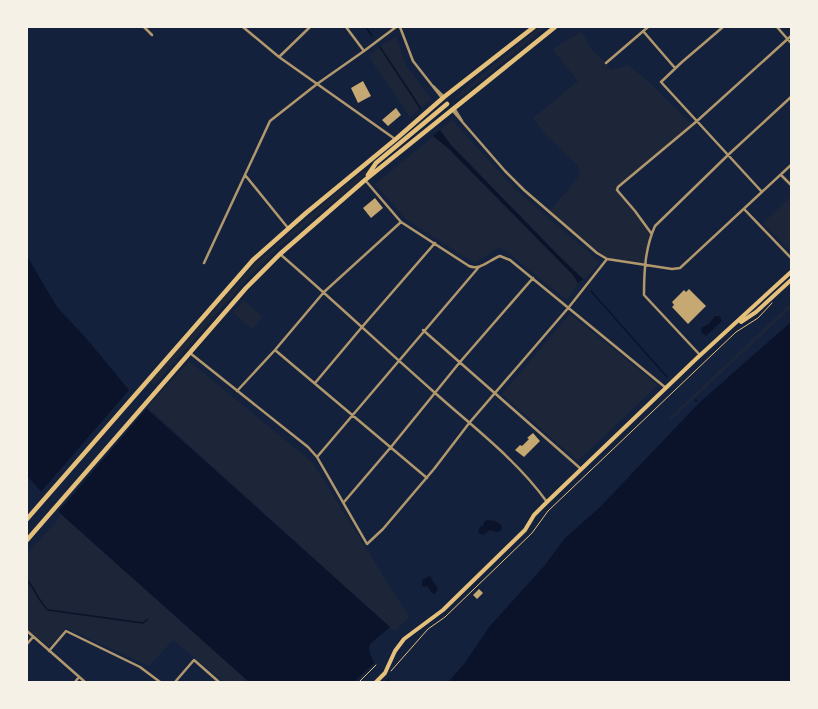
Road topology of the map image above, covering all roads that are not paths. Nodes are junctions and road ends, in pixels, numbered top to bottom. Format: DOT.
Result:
graph roads {
  1 [pos="144,27"];
  2 [pos="310,27"];
  3 [pos="346,27"];
  4 [pos="396,27"];
  5 [pos="400,27"];
  6 [pos="534,27"];
  7 [pos="555,27"];
  8 [pos="648,27"];
  9 [pos="724,27"];
  10 [pos="777,27"];
  11 [pos="245,28"];
  12 [pos="643,31"];
  13 [pos="152,35"];
  14 [pos="791,36"];
  15 [pos="787,39"];
  16 [pos="791,43"];
  17 [pos="364,51"];
  18 [pos="279,57"];
  19 [pos="606,63"];
  20 [pos="675,68"];
  21 [pos="317,84"];
  22 [pos="791,97"];
  23 [pos="444,98"];
  24 [pos="447,104"];
  25 [pos="453,109"];
  26 [pos="696,121"];
  27 [pos="396,140"];
  28 [pos="728,155"];
  29 [pos="791,165"];
  30 [pos="245,175"];
  31 [pos="781,175"];
  32 [pos="365,180"];
  33 [pos="791,185"];
  34 [pos="762,192"];
  35 [pos="744,209"];
  36 [pos="401,222"];
  37 [pos="288,229"];
  38 [pos="651,234"];
  39 [pos="435,243"];
  40 [pos="280,254"];
  41 [pos="791,258"];
  42 [pos="608,259"];
  43 [pos="204,263"];
  44 [pos="644,265"];
  45 [pos="478,268"];
  46 [pos="791,272"];
  47 [pos="533,278"];
  48 [pos="791,280"];
  49 [pos="324,292"];
  50 [pos="568,307"];
  51 [pos="755,310"];
  52 [pos="362,327"];
  53 [pos="424,330"];
  54 [pos="276,350"];
  55 [pos="189,353"];
  56 [pos="700,356"];
  57 [pos="399,360"];
  58 [pos="460,362"];
  59 [pos="315,383"];
  60 [pos="666,388"];
  61 [pos="238,391"];
  62 [pos="434,392"];
  63 [pos="495,392"];
  64 [pos="353,416"];
  65 [pos="470,422"];
  66 [pos="390,447"];
  67 [pos="317,457"];
  68 [pos="581,469"];
  69 [pos="427,478"];
  70 [pos="343,502"];
  71 [pos="547,502"];
  72 [pos="27,519"];
  73 [pos="27,540"];
  74 [pos="27,631"];
  75 [pos="33,637"];
  76 [pos="27,644"];
  77 [pos="49,650"];
  78 [pos="79,677"];
  79 [pos="75,682"];
  80 [pos="85,682"];
  81 [pos="160,682"];
  82 [pos="175,682"];
  83 [pos="219,682"];
  84 [pos="376,682"];
  1 -- 13 [label="street"];
  2 -- 18 [label="street"];
  3 -- 17 [label="street"];
  4 -- 17 [label="street"];
  5 -- 23 [label="street"];
  6 -- 23 [label="main road"];
  7 -- 25 [label="main road"];
  8 -- 12 [label="street"];
  9 -- 20 [label="street"];
  10 -- 15 [label="street"];
  11 -- 18 [label="street"];
  12 -- 19 [label="street"];
  12 -- 20 [label="street"];
  14 -- 15 [label="street"];
  15 -- 16 [label="street"];
  15 -- 26 [label="street"];
  17 -- 21 [label="street"];
  18 -- 21 [label="street"];
  20 -- 26 [label="street"];
  21 -- 27 [label="street"];
  21 -- 30 [label="street"];
  22 -- 28 [label="street"];
  23 -- 24 [label="main road"];
  23 -- 25 [label="main road"];
  23 -- 27 [label="main road"];
  24 -- 25 [label="main road"];
  24 -- 32 [label="main road"];
  25 -- 32 [label="main road"];
  25 -- 42 [label="street"];
  26 -- 28 [label="street"];
  26 -- 38 [label="street"];
  27 -- 37 [label="main road"];
  28 -- 34 [label="street"];
  28 -- 38 [label="street"];
  29 -- 31 [label="street"];
  30 -- 37 [label="street"];
  30 -- 43 [label="street"];
  31 -- 33 [label="street"];
  31 -- 34 [label="street"];
  32 -- 36 [label="street"];
  32 -- 40 [label="main road"];
  34 -- 35 [label="street"];
  35 -- 41 [label="street"];
  35 -- 44 [label="street"];
  36 -- 39 [label="street"];
  36 -- 49 [label="street"];
  37 -- 72 [label="main road"];
  38 -- 44 [label="street"];
  39 -- 45 [label="street"];
  39 -- 52 [label="street"];
  40 -- 49 [label="street"];
  40 -- 55 [label="main road"];
  42 -- 44 [label="street"];
  42 -- 50 [label="street"];
  44 -- 56 [label="street"];
  45 -- 47 [label="street"];
  45 -- 53 [label="street"];
  46 -- 51 [label="main road"];
  47 -- 50 [label="street"];
  47 -- 58 [label="street"];
  48 -- 51 [label="main road"];
  49 -- 52 [label="street"];
  49 -- 54 [label="street"];
  50 -- 60 [label="street"];
  50 -- 63 [label="street"];
  51 -- 56 [label="main road"];
  52 -- 57 [label="street"];
  52 -- 59 [label="street"];
  53 -- 57 [label="street"];
  53 -- 58 [label="street"];
  54 -- 59 [label="street"];
  54 -- 61 [label="street"];
  55 -- 61 [label="street"];
  55 -- 73 [label="main road"];
  56 -- 60 [label="main road"];
  57 -- 62 [label="street"];
  57 -- 64 [label="street"];
  58 -- 62 [label="street"];
  58 -- 63 [label="street"];
  59 -- 64 [label="street"];
  60 -- 68 [label="main road"];
  61 -- 67 [label="street"];
  62 -- 65 [label="street"];
  62 -- 66 [label="street"];
  63 -- 65 [label="street"];
  63 -- 68 [label="street"];
  64 -- 66 [label="street"];
  64 -- 67 [label="street"];
  65 -- 69 [label="street"];
  65 -- 71 [label="street"];
  66 -- 69 [label="street"];
  66 -- 70 [label="street"];
  67 -- 70 [label="street"];
  68 -- 71 [label="main road"];
  69 -- 70 [label="street"];
  71 -- 84 [label="main road"];
  74 -- 75 [label="street"];
  75 -- 76 [label="street"];
  75 -- 77 [label="street"];
  77 -- 78 [label="street"];
  77 -- 81 [label="street"];
  78 -- 79 [label="street"];
  78 -- 80 [label="street"];
  82 -- 83 [label="street"];
}
